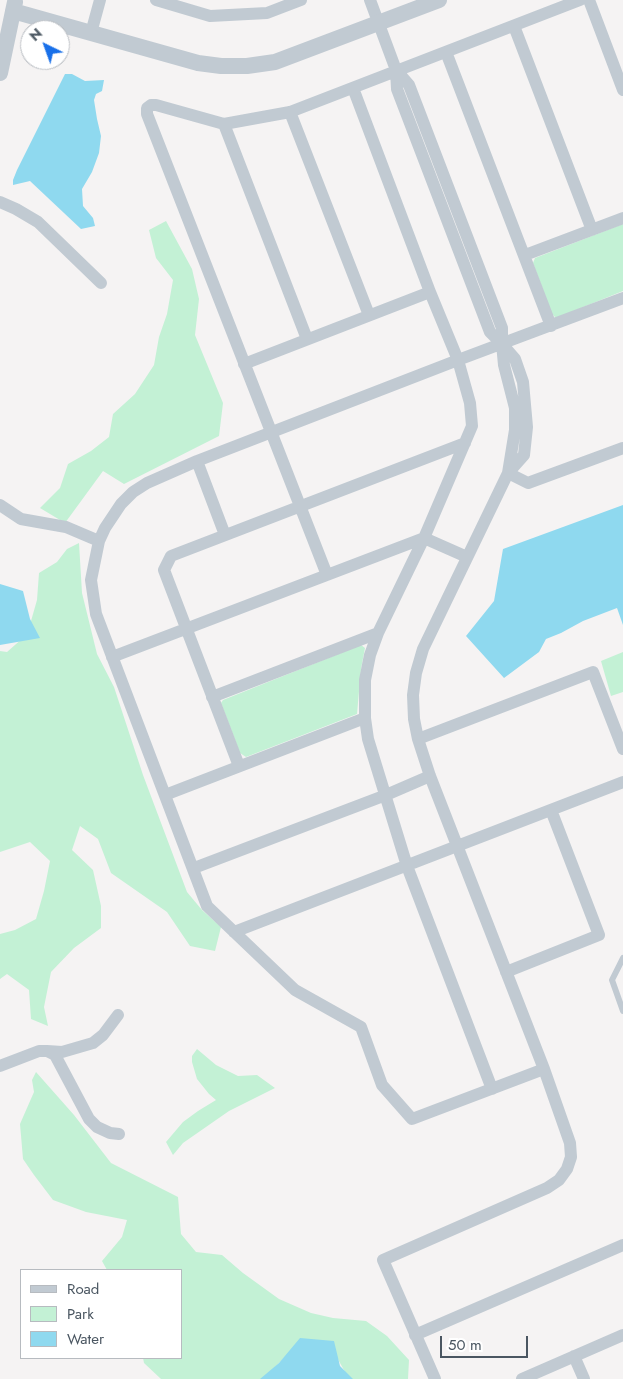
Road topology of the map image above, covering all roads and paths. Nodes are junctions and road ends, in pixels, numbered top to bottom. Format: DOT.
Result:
graph roads {
  1 [pos="100,0"];
  2 [pos="156,0"];
  3 [pos="301,0"];
  4 [pos="370,0"];
  5 [pos="438,0"];
  6 [pos="580,0"];
  7 [pos="589,0"];
  8 [pos="15,5"];
  9 [pos="379,23"];
  10 [pos="514,26"];
  11 [pos="91,33"];
  12 [pos="446,52"];
  13 [pos="396,70"];
  14 [pos="0,73"];
  15 [pos="353,88"];
  16 [pos="623,90"];
  17 [pos="290,112"];
  18 [pos="224,124"];
  19 [pos="0,202"];
  20 [pos="623,218"];
  21 [pos="592,230"];
  22 [pos="525,255"];
  23 [pos="101,283"];
  24 [pos="430,292"];
  25 [pos="623,298"];
  26 [pos="368,315"];
  27 [pos="551,326"];
  28 [pos="307,339"];
  29 [pos="502,344"];
  30 [pos="458,360"];
  31 [pos="244,364"];
  32 [pos="270,433"];
  33 [pos="465,443"];
  34 [pos="623,448"];
  35 [pos="197,461"];
  36 [pos="508,473"];
  37 [pos="0,505"];
  38 [pos="300,506"];
  39 [pos="225,535"];
  40 [pos="424,538"];
  41 [pos="99,540"];
  42 [pos="467,557"];
  43 [pos="327,575"];
  44 [pos="186,629"];
  45 [pos="378,633"];
  46 [pos="112,656"];
  47 [pos="212,697"];
  48 [pos="365,718"];
  49 [pos="619,726"];
  50 [pos="418,738"];
  51 [pos="623,749"];
  52 [pos="239,766"];
  53 [pos="430,776"];
  54 [pos="623,782"];
  55 [pos="165,795"];
  56 [pos="386,795"];
  57 [pos="551,810"];
  58 [pos="457,845"];
  59 [pos="407,866"];
  60 [pos="194,868"];
  61 [pos="234,932"];
  62 [pos="623,958"];
  63 [pos="506,972"];
  64 [pos="623,1011"];
  65 [pos="118,1015"];
  66 [pos="47,1051"];
  67 [pos="0,1066"];
  68 [pos="544,1069"];
  69 [pos="492,1089"];
  70 [pos="119,1134"];
  71 [pos="623,1245"];
  72 [pos="415,1335"];
  73 [pos="623,1335"];
  74 [pos="574,1356"];
  75 [pos="435,1379"];
  76 [pos="522,1379"];
  77 [pos="584,1379"];
  1 -- 11 [label="street"];
  2 -- 3 [label="street"];
  4 -- 9 [label="street"];
  5 -- 9 [label="street"];
  6 -- 10 [label="street"];
  7 -- 16 [label="street"];
  8 -- 11 [label="street"];
  8 -- 14 [label="street"];
  9 -- 11 [label="street"];
  9 -- 13 [label="street"];
  10 -- 12 [label="street"];
  10 -- 21 [label="street"];
  12 -- 13 [label="street"];
  12 -- 22 [label="street"];
  13 -- 15 [label="street"];
  13 -- 29 [label="street"];
  15 -- 17 [label="street"];
  15 -- 24 [label="street"];
  17 -- 18 [label="street"];
  17 -- 26 [label="street"];
  18 -- 28 [label="street"];
  18 -- 31 [label="street"];
  19 -- 23 [label="street"];
  20 -- 21 [label="street"];
  21 -- 22 [label="street"];
  22 -- 27 [label="street"];
  24 -- 26 [label="street"];
  24 -- 30 [label="street"];
  25 -- 27 [label="street"];
  26 -- 28 [label="street"];
  27 -- 29 [label="street"];
  28 -- 31 [label="street"];
  29 -- 30 [label="street"];
  29 -- 36 [label="street"];
  30 -- 32 [label="street"];
  30 -- 33 [label="street"];
  31 -- 32 [label="street"];
  32 -- 35 [label="street"];
  32 -- 38 [label="street"];
  33 -- 38 [label="street"];
  33 -- 40 [label="street"];
  34 -- 36 [label="street"];
  35 -- 39 [label="street"];
  35 -- 41 [label="street"];
  36 -- 42 [label="street"];
  37 -- 41 [label="street"];
  38 -- 39 [label="street"];
  38 -- 43 [label="street"];
  39 -- 44 [label="street"];
  40 -- 42 [label="street"];
  40 -- 43 [label="street"];
  40 -- 45 [label="street"];
  41 -- 46 [label="street"];
  42 -- 50 [label="street"];
  43 -- 44 [label="street"];
  44 -- 46 [label="street"];
  44 -- 47 [label="street"];
  45 -- 47 [label="street"];
  45 -- 48 [label="street"];
  46 -- 55 [label="street"];
  47 -- 52 [label="street"];
  48 -- 52 [label="street"];
  48 -- 56 [label="street"];
  49 -- 50 [label="street"];
  49 -- 51 [label="street"];
  50 -- 53 [label="street"];
  52 -- 55 [label="street"];
  53 -- 56 [label="street"];
  53 -- 58 [label="street"];
  54 -- 57 [label="street"];
  55 -- 60 [label="street"];
  56 -- 59 [label="street"];
  56 -- 60 [label="street"];
  57 -- 58 [label="street"];
  57 -- 63 [label="street"];
  58 -- 59 [label="street"];
  58 -- 63 [label="street"];
  59 -- 61 [label="street"];
  59 -- 69 [label="street"];
  60 -- 61 [label="street"];
  61 -- 69 [label="street"];
  62 -- 64 [label="lane"];
  63 -- 68 [label="street"];
  65 -- 66 [label="street"];
  66 -- 67 [label="street"];
  66 -- 70 [label="street"];
  68 -- 69 [label="street"];
  68 -- 72 [label="street"];
  71 -- 72 [label="street"];
  72 -- 75 [label="street"];
  73 -- 74 [label="street"];
  74 -- 76 [label="street"];
  74 -- 77 [label="street"];
}
